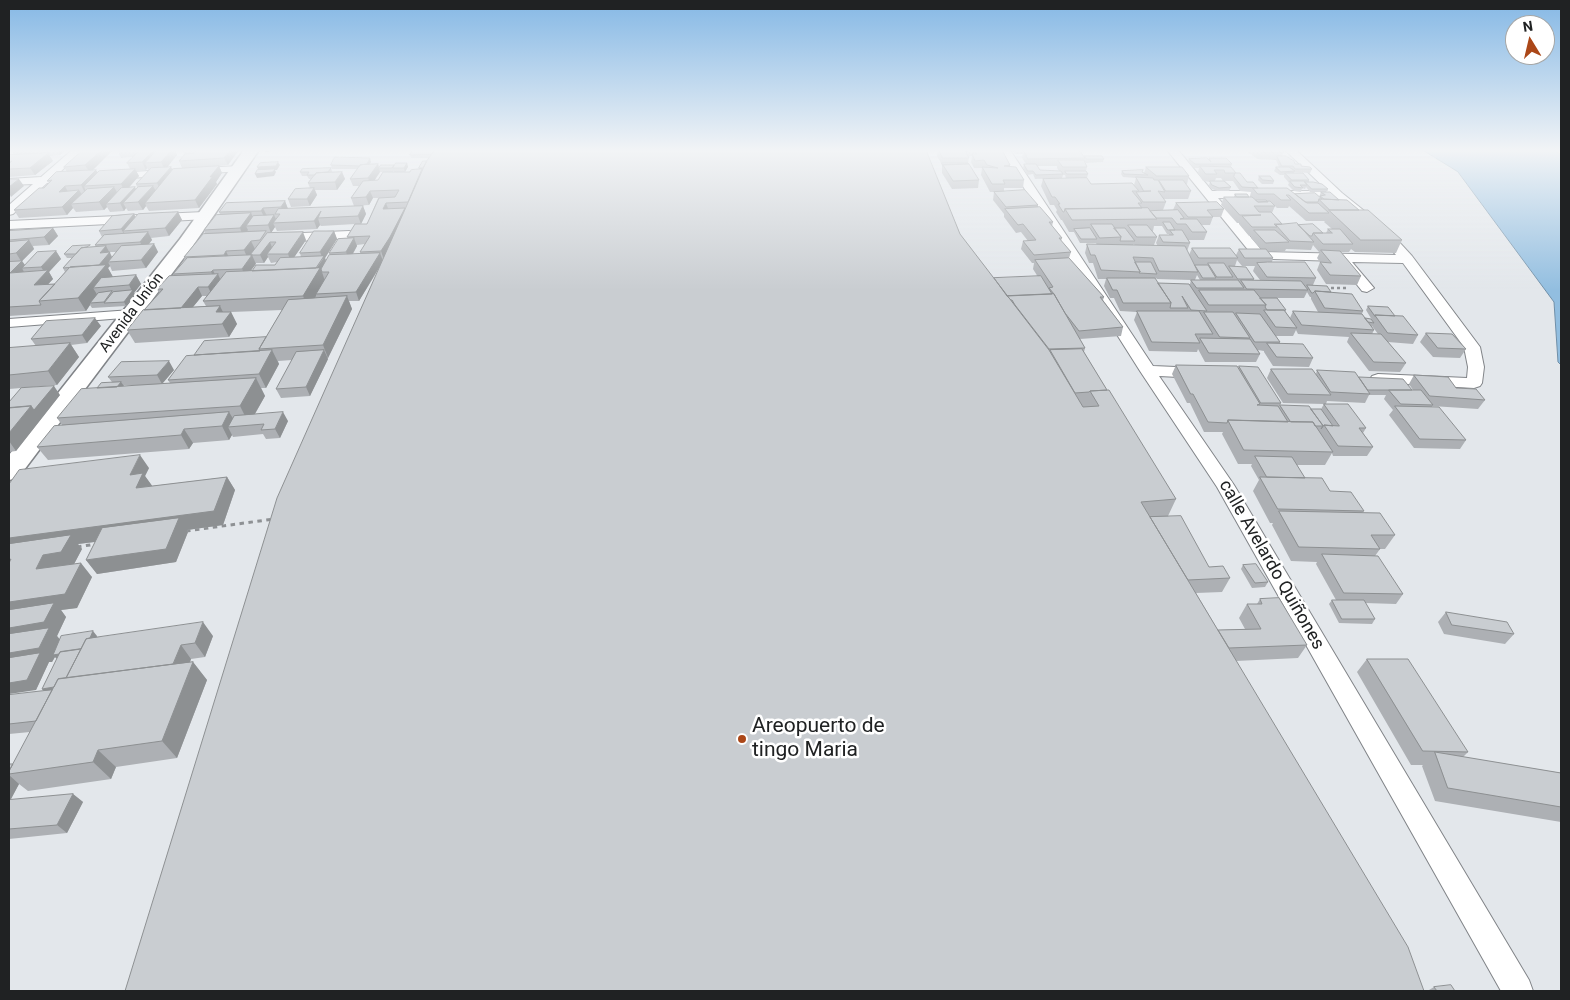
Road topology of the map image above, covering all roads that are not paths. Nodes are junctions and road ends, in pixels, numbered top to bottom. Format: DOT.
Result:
graph roads {
  1 [pos="25,197"];
  2 [pos="218,197"];
  3 [pos="1039,197"];
  4 [pos="1210,197"];
  5 [pos="1340,197"];
  6 [pos="9,211"];
  7 [pos="204,216"];
  8 [pos="9,225"];
  9 [pos="349,235"];
  10 [pos="262,239"];
  11 [pos="1232,255"];
  12 [pos="1260,256"];
  13 [pos="1342,257"];
  14 [pos="1407,259"];
  15 [pos="1367,288"];
  16 [pos="132,314"];
  17 [pos="9,322"];
  18 [pos="1148,371"];
  19 [pos="1217,374"];
  20 [pos="1365,379"];
  21 [pos="10,470"];
  22 [pos="1518,991"];
  1 -- 6 [label="street"];
  2 -- 7 [label="main road, Avenida Unión"];
  3 -- 18 [label="street, calle Avelardo Quiñones"];
  4 -- 12 [label="street"];
  5 -- 14 [label="street"];
  7 -- 8 [label="street"];
  7 -- 16 [label="main road, Avenida Unión"];
  9 -- 10 [label="street"];
  11 -- 12 [label="street"];
  12 -- 13 [label="street"];
  13 -- 14 [label="street"];
  13 -- 15 [label="street"];
  14 -- 20 [label="street"];
  16 -- 17 [label="street"];
  16 -- 21 [label="main road, Avenida Unión"];
  18 -- 19 [label="street"];
  18 -- 22 [label="street, calle Avelardo Quiñones"];
}
